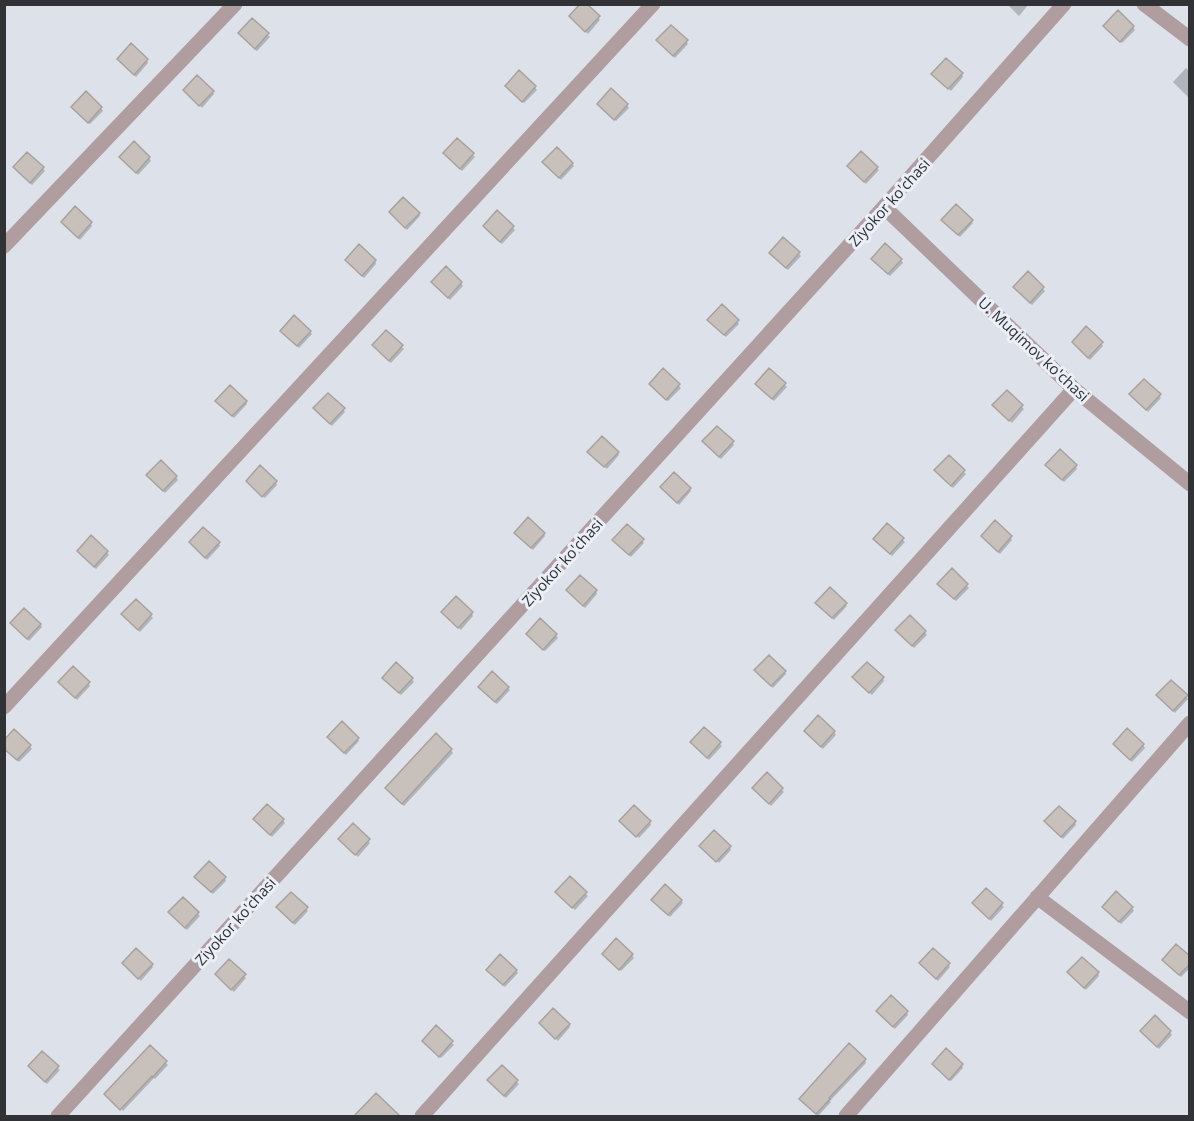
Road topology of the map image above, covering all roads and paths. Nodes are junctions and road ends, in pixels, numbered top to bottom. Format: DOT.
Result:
graph roads {
  1 [pos="235,4"];
  2 [pos="653,4"];
  3 [pos="1064,4"];
  4 [pos="1144,4"];
  5 [pos="1190,39"];
  6 [pos="884,207"];
  7 [pos="4,246"];
  8 [pos="1074,389"];
  9 [pos="1190,484"];
  10 [pos="4,707"];
  11 [pos="1190,723"];
  12 [pos="1037,897"];
  13 [pos="1190,1012"];
  14 [pos="58,1116"];
  15 [pos="423,1116"];
  16 [pos="846,1116"];
  1 -- 7 [label="street"];
  2 -- 10 [label="street"];
  3 -- 6 [label="street, Ziyokor ko'chasi"];
  4 -- 5 [label="street"];
  6 -- 8 [label="street, U. Muqimov ko'chasi"];
  6 -- 14 [label="street, Ziyokor ko'chasi"];
  8 -- 9 [label="street, U. Muqimov ko'chasi"];
  8 -- 15 [label="street"];
  11 -- 12 [label="street"];
  12 -- 13 [label="street"];
  12 -- 16 [label="street"];
}
